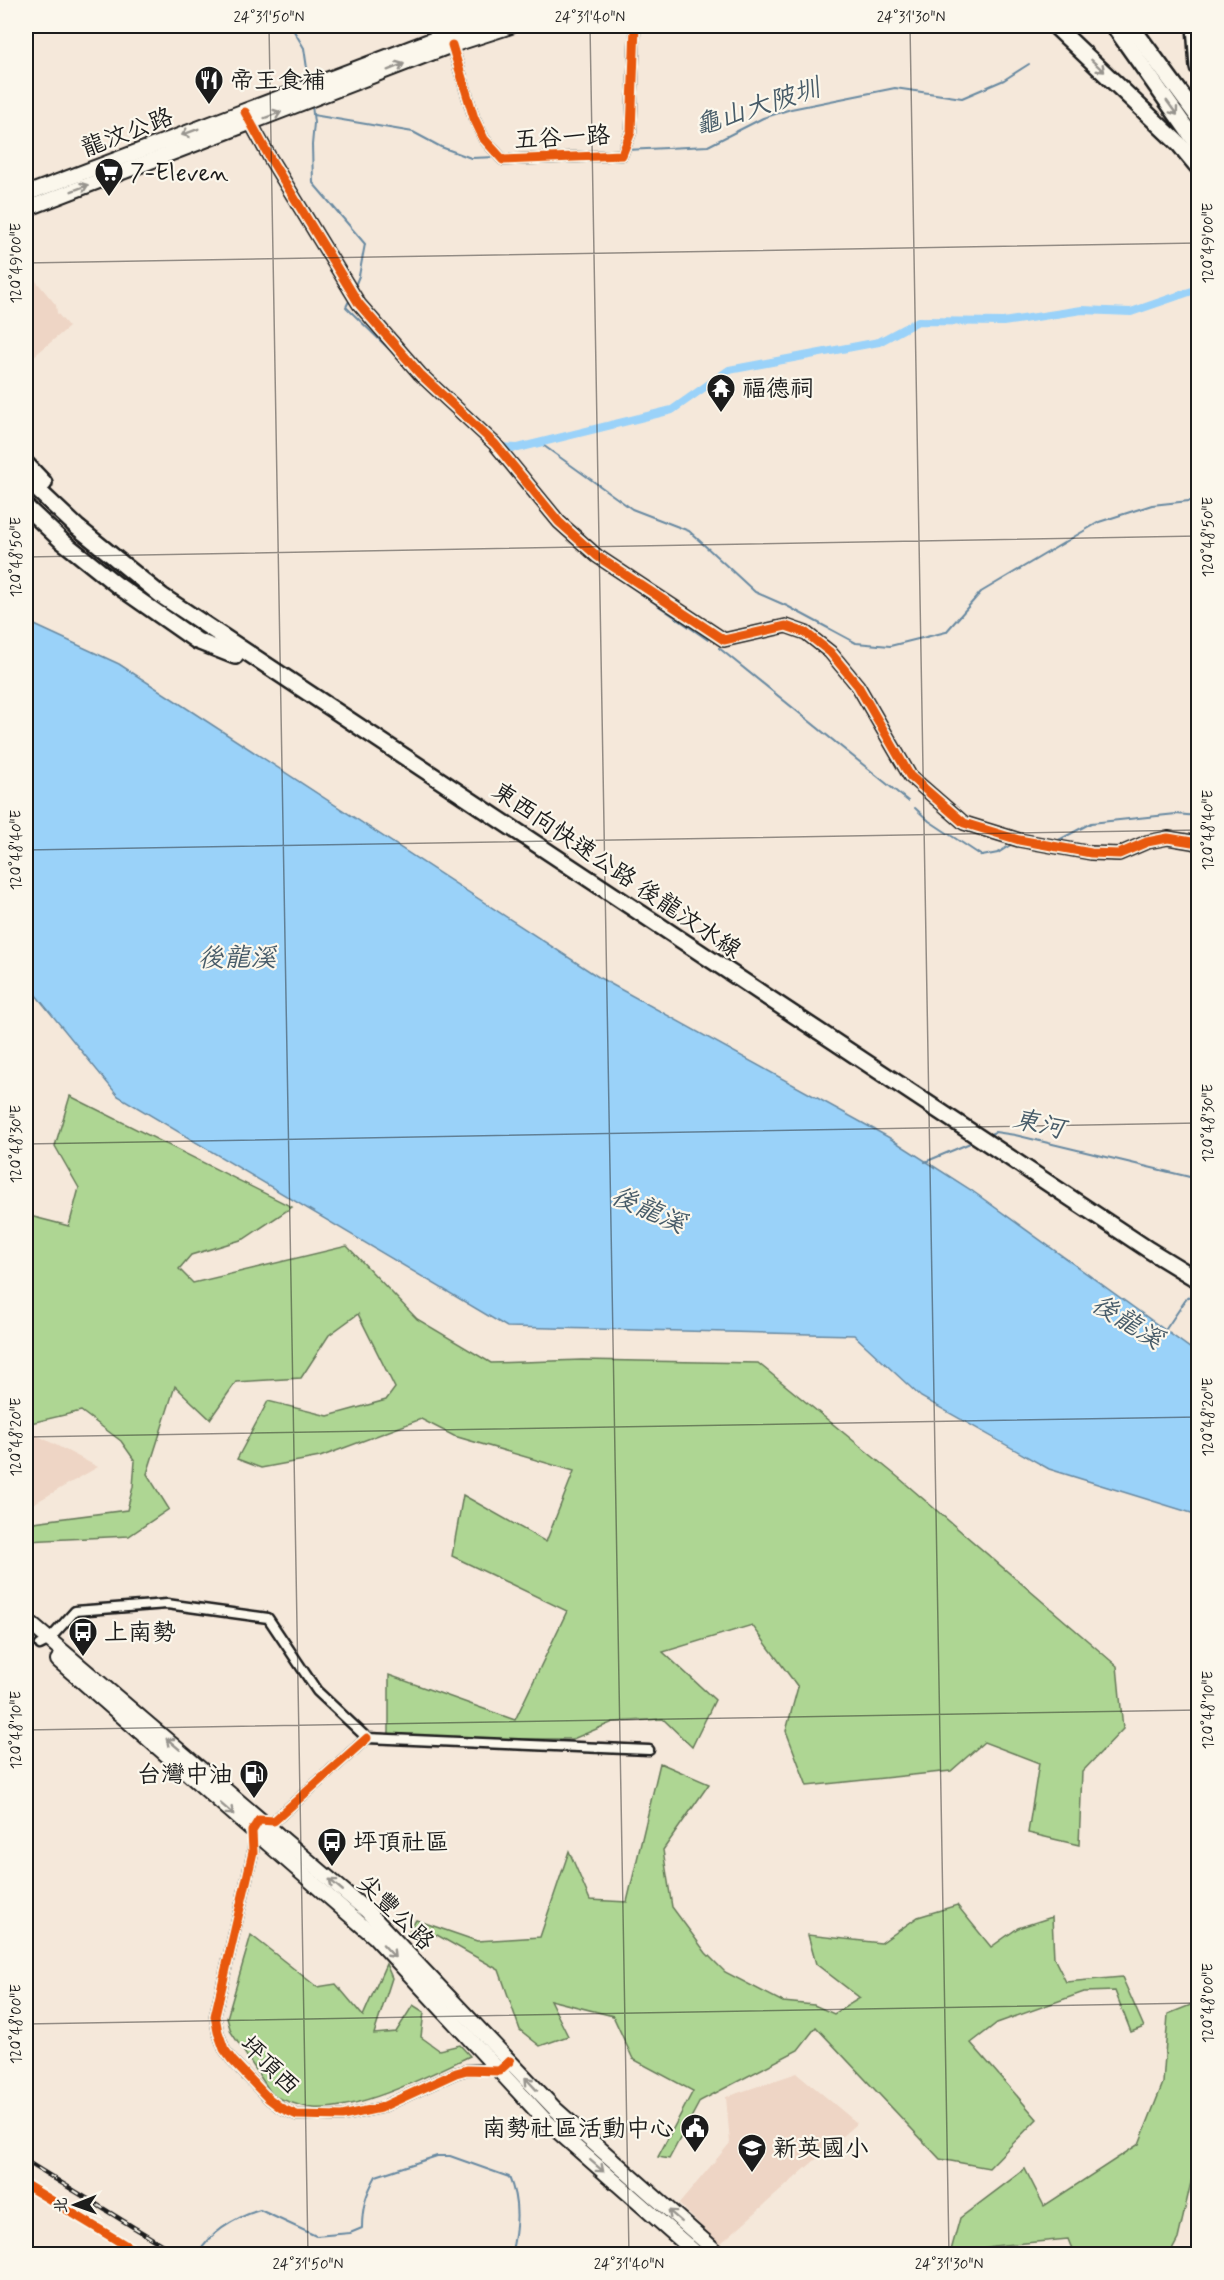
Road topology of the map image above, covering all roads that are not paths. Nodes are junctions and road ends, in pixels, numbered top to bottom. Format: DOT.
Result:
graph roads {
  1 [pos="474,26"];
  2 [pos="511,26"];
  3 [pos="635,26"];
  4 [pos="1055,26"];
  5 [pos="1114,26"];
  6 [pos="1131,26"];
  7 [pos="1195,26"];
  8 [pos="447,35"];
  9 [pos="1198,67"];
  10 [pos="248,117"];
  11 [pos="1198,117"];
  12 [pos="1198,145"];
  13 [pos="1198,167"];
  14 [pos="26,194"];
  15 [pos="26,209"];
  16 [pos="26,464"];
  17 [pos="26,479"];
  18 [pos="26,493"];
  19 [pos="26,507"];
  20 [pos="235,656"];
  21 [pos="280,673"];
  22 [pos="1198,843"];
  23 [pos="1198,1280"];
  24 [pos="1198,1292"];
  25 [pos="26,1620"];
  26 [pos="26,1631"];
  27 [pos="44,1643"];
  28 [pos="367,1738"];
  29 [pos="649,1749"];
  30 [pos="255,1826"];
  31 [pos="510,2061"];
  32 [pos="499,2071"];
  33 [pos="697,2254"];
  34 [pos="719,2254"];
  1 -- 8 [label="main road"];
  2 -- 8 [label="main road"];
  3 -- 8 [label="street, 五谷一路"];
  4 -- 13 [label="highway, one-way"];
  5 -- 12 [label="highway, one-way"];
  6 -- 11 [label="highway"];
  7 -- 9 [label="highway"];
  8 -- 10 [label="main road"];
  10 -- 14 [label="main road, 龍汶公路, one-way"];
  15 -- 10 [label="main road, 龍汶公路, one-way"];
  10 -- 22 [label="street"];
  16 -- 21 [label="highway"];
  17 -- 21 [label="highway, 東西向快速公路 後龍汶水線"];
  18 -- 20 [label="highway, 東西向快速公路 後龍汶水線"];
  19 -- 20 [label="highway"];
  20 -- 24 [label="highway, 東西向快速公路 後龍汶水線"];
  21 -- 23 [label="highway, 東西向快速公路 後龍汶水線"];
  25 -- 27 [label="main road, 尖豐公路"];
  26 -- 27 [label="main road, 尖豐公路"];
  27 -- 28 [label="street"];
  27 -- 30 [label="main road, 尖豐公路"];
  28 -- 29 [label="street"];
  28 -- 30 [label="street"];
  31 -- 30 [label="main road, 尖豐公路, one-way"];
  30 -- 32 [label="main road, 尖豐公路, one-way"];
  30 -- 32 [label="street, 坪頂西"];
  31 -- 32 [label="street"];
  34 -- 31 [label="main road, 尖豐公路, one-way"];
  32 -- 33 [label="main road, 尖豐公路, one-way"];
}
